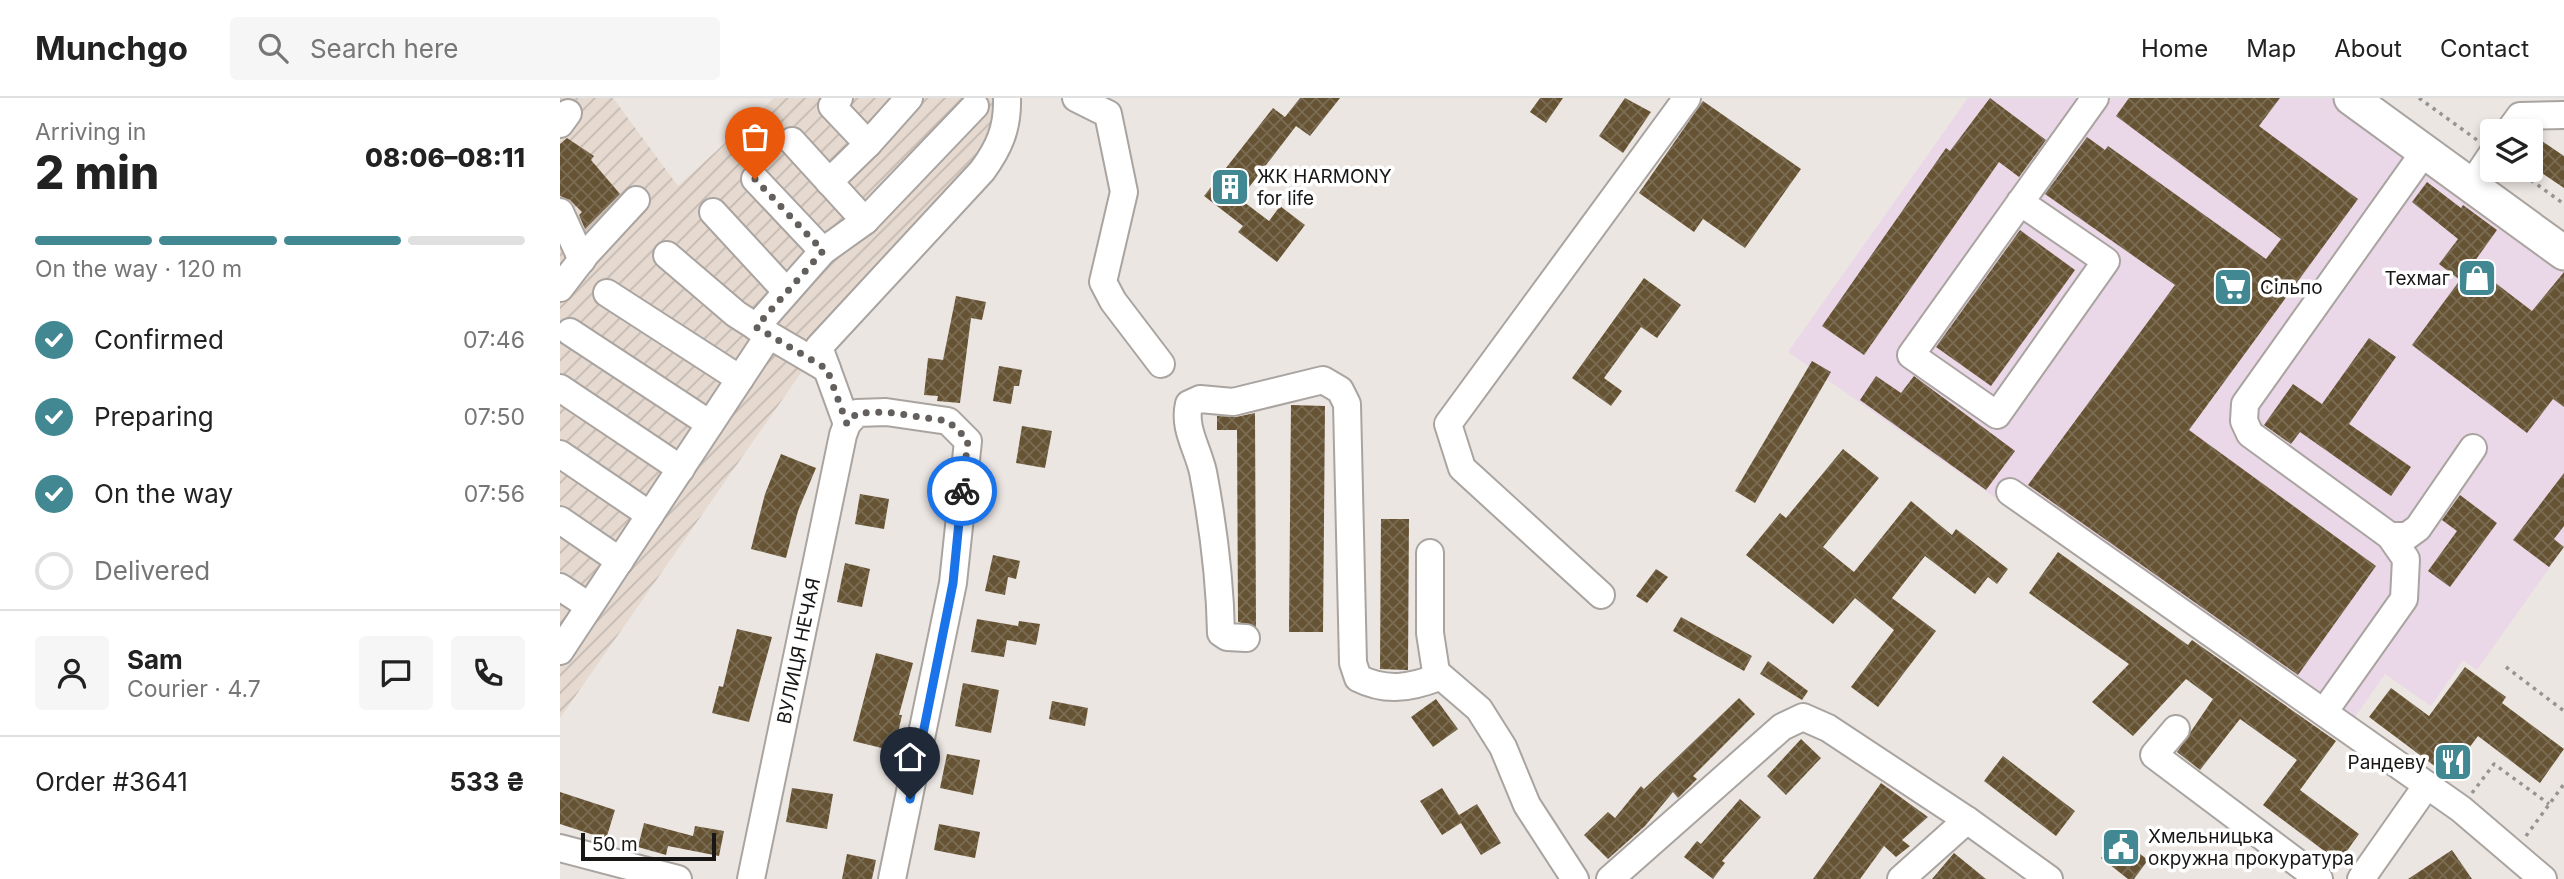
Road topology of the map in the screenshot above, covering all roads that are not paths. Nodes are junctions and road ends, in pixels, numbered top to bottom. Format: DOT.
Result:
graph roads {
  1 [pos="839,98"];
  2 [pos="909,98"];
  3 [pos="1007,98"];
  4 [pos="1076,98"];
  5 [pos="1688,98"];
  6 [pos="2095,98"];
  7 [pos="2366,102"];
  8 [pos="975,106"];
  9 [pos="2564,114"];
  10 [pos="2518,119"];
  11 [pos="792,141"];
  12 [pos="868,144"];
  13 [pos="2425,151"];
  14 [pos="2480,165"];
  15 [pos="755,179"];
  16 [pos="829,182"];
  17 [pos="2472,184"];
  18 [pos="636,200"];
  19 [pos="2020,202"];
  20 [pos="560,212"];
  21 [pos="713,212"];
  22 [pos="864,221"];
  23 [pos="823,251"];
  24 [pos="2564,253"];
  25 [pos="667,255"];
  26 [pos="582,260"];
  27 [pos="560,288"];
  28 [pos="786,291"];
  29 [pos="607,293"];
  30 [pos="762,331"];
  31 [pos="570,332"];
  32 [pos="1161,364"];
  33 [pos="827,369"];
  34 [pos="740,379"];
  35 [pos="560,388"];
  36 [pos="710,424"];
  37 [pos="847,424"];
  38 [pos="2473,448"];
  39 [pos="560,454"];
  40 [pos="681,468"];
  41 [pos="2010,492"];
  42 [pos="650,514"];
  43 [pos="560,520"];
  44 [pos="2390,536"];
  45 [pos="1430,553"];
  46 [pos="620,561"];
  47 [pos="560,587"];
  48 [pos="1601,595"];
  49 [pos="589,606"];
  50 [pos="1246,638"];
  51 [pos="560,651"];
  52 [pos="1438,677"];
  53 [pos="2324,712"];
  54 [pos="2176,729"];
  55 [pos="2424,783"];
  56 [pos="1967,820"];
  57 [pos="560,848"];
  58 [pos="678,879"];
  59 [pos="751,879"];
  60 [pos="892,879"];
  61 [pos="1575,879"];
  62 [pos="1610,879"];
  63 [pos="1901,879"];
  64 [pos="2049,879"];
  65 [pos="2319,879"];
  66 [pos="2361,879"];
  67 [pos="2543,879"];
  1 -- 12 [label="street"];
  2 -- 12 [label="street"];
  3 -- 33 [label="street"];
  4 -- 32 [label="street"];
  5 -- 48 [label="street"];
  6 -- 19 [label="street"];
  7 -- 13 [label="main road"];
  8 -- 22 [label="street"];
  9 -- 10 [label="street"];
  11 -- 16 [label="street"];
  12 -- 16 [label="street"];
  13 -- 17 [label="main road"];
  13 -- 44 [label="street"];
  14 -- 17 [label="street"];
  15 -- 23 [label="street"];
  16 -- 22 [label="street"];
  17 -- 24 [label="main road"];
  18 -- 26 [label="street"];
  19 -- 19 [label="street"];
  20 -- 26 [label="street"];
  21 -- 28 [label="street"];
  22 -- 23 [label="street"];
  23 -- 28 [label="street"];
  25 -- 30 [label="street"];
  26 -- 27 [label="street"];
  28 -- 30 [label="street"];
  29 -- 34 [label="street"];
  30 -- 33 [label="street"];
  30 -- 34 [label="street"];
  31 -- 36 [label="street"];
  33 -- 37 [label="street"];
  34 -- 36 [label="street"];
  35 -- 40 [label="street"];
  36 -- 40 [label="street"];
  37 -- 59 [label="street, ВУЛИЦЯ НЕЧАЯ"];
  37 -- 60 [label="street"];
  38 -- 44 [label="street"];
  39 -- 42 [label="street"];
  40 -- 42 [label="street"];
  41 -- 53 [label="street"];
  42 -- 46 [label="street"];
  43 -- 46 [label="street"];
  44 -- 53 [label="street"];
  45 -- 52 [label="street"];
  46 -- 49 [label="street"];
  47 -- 49 [label="street"];
  49 -- 51 [label="street"];
  50 -- 52 [label="street"];
  52 -- 61 [label="street"];
  53 -- 55 [label="street"];
  54 -- 65 [label="street"];
  55 -- 66 [label="street"];
  55 -- 67 [label="street"];
  56 -- 62 [label="street"];
  56 -- 63 [label="street"];
  56 -- 64 [label="street"];
  57 -- 58 [label="street"];
}
